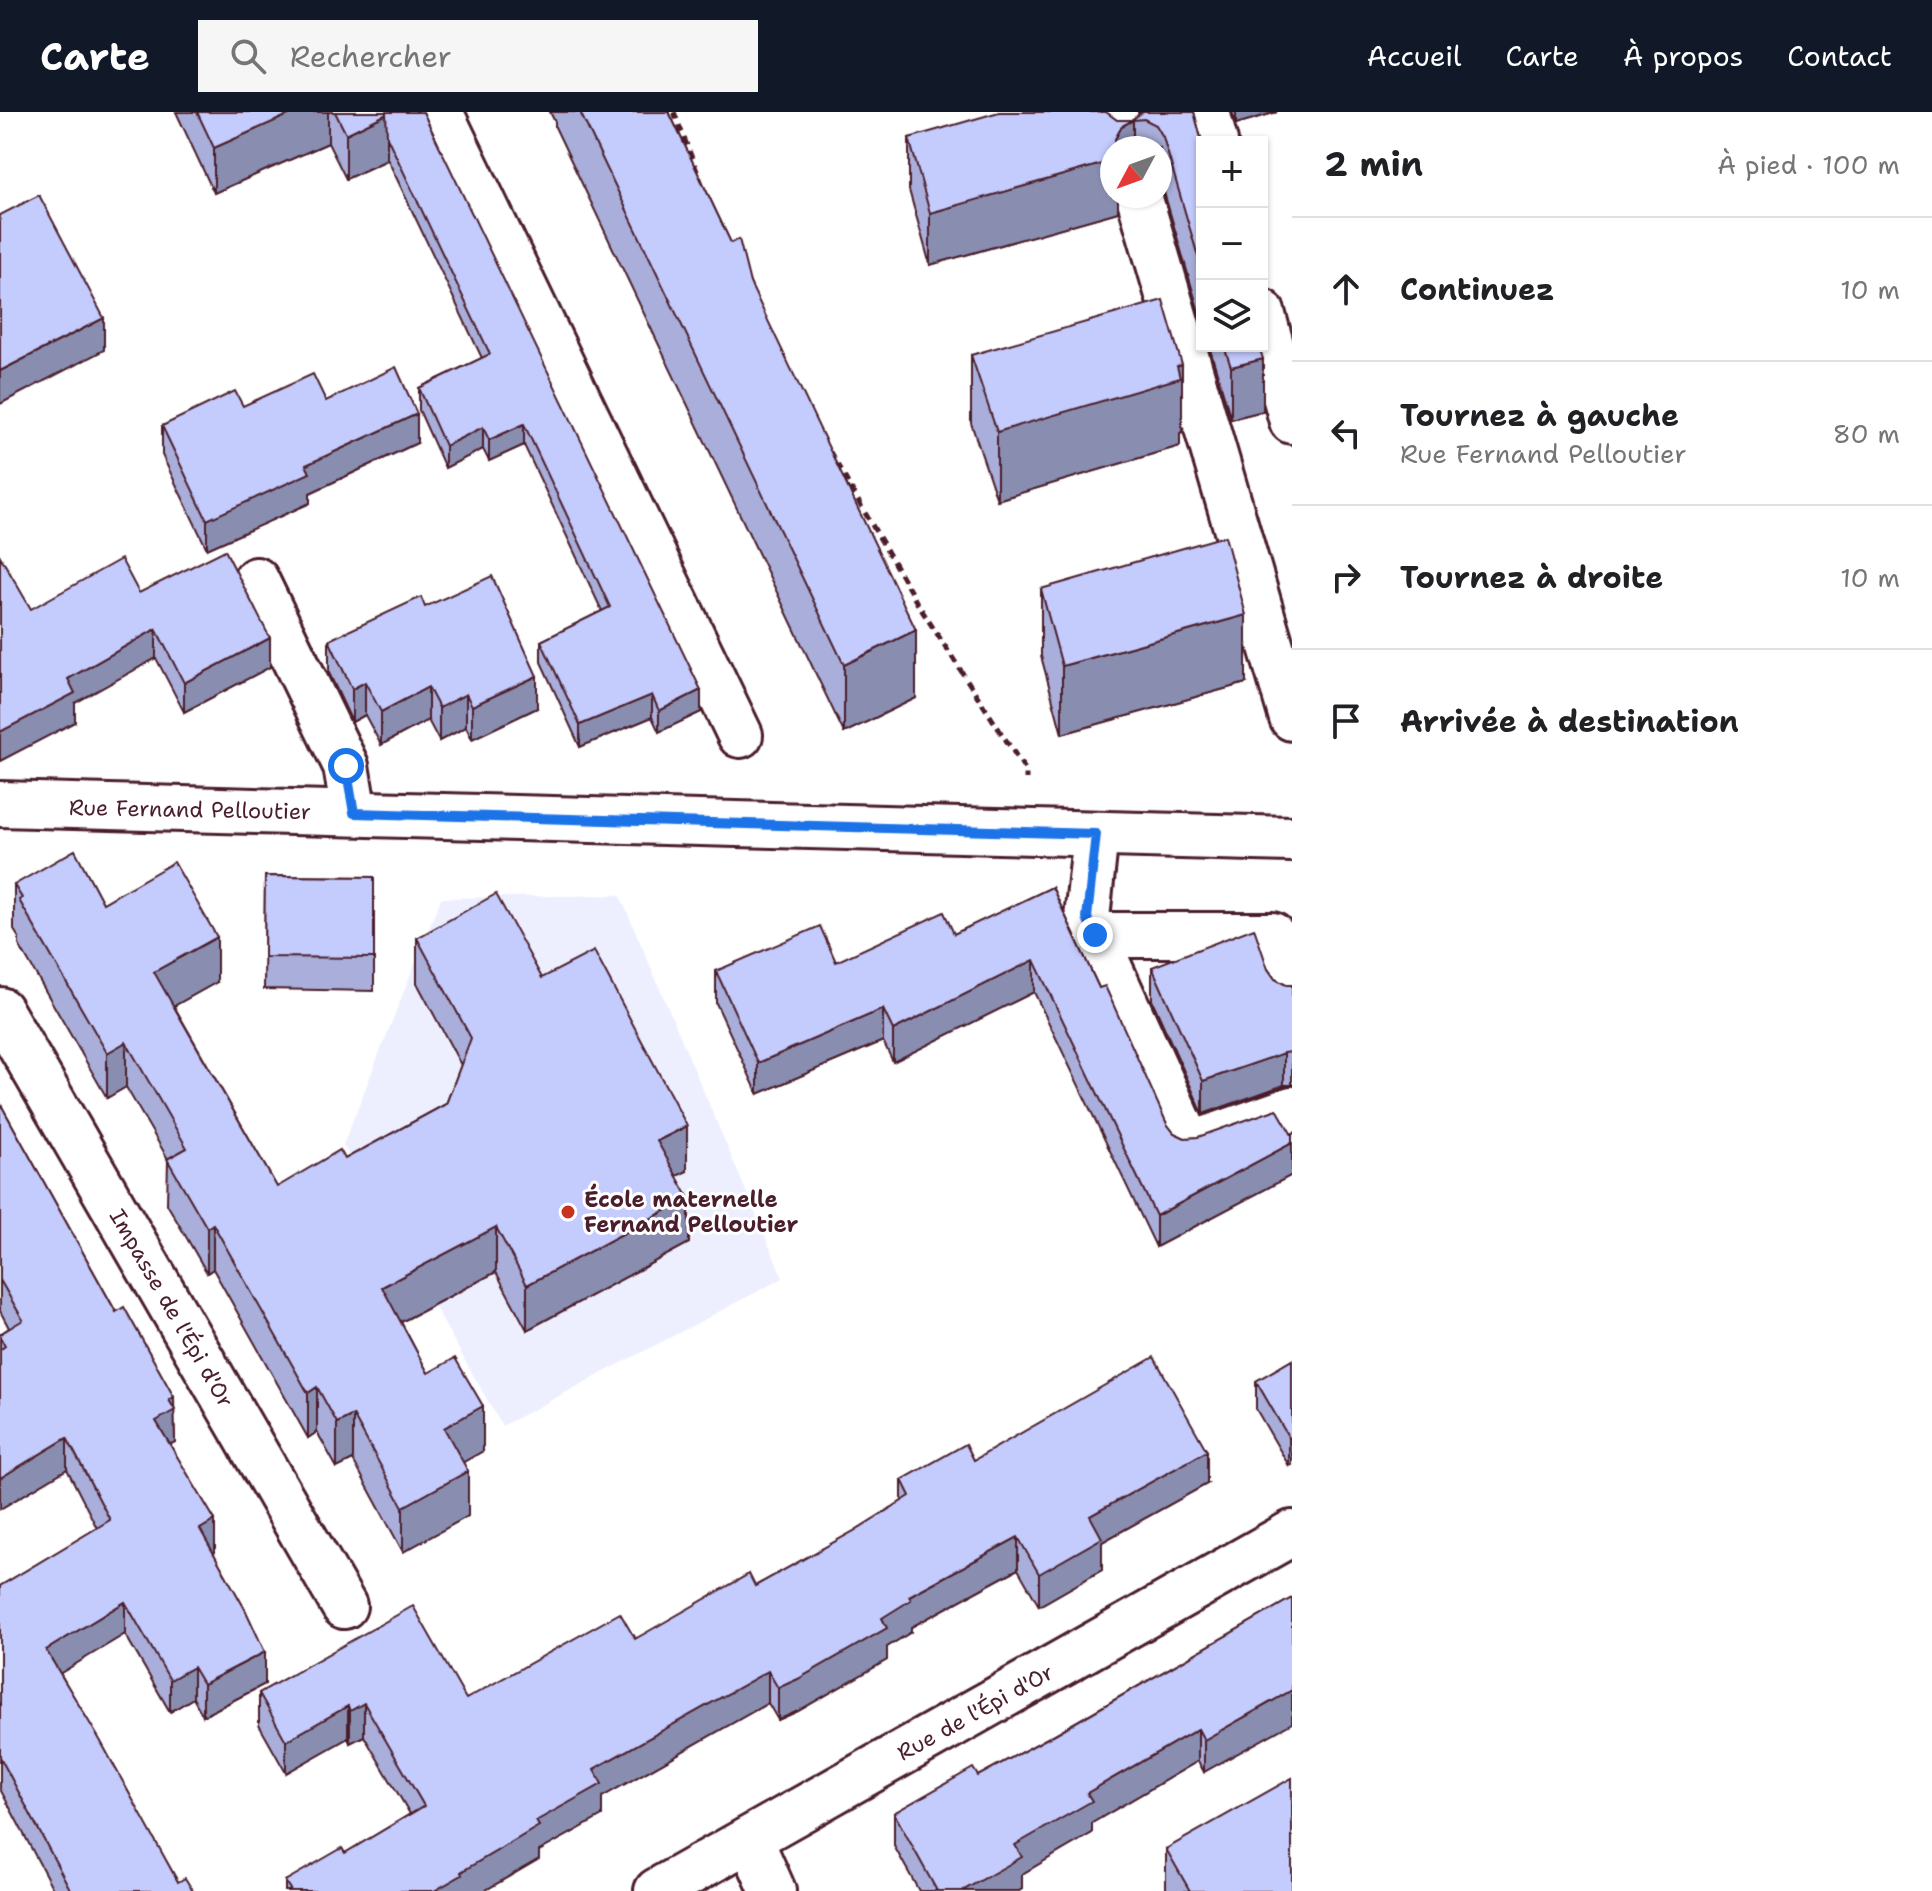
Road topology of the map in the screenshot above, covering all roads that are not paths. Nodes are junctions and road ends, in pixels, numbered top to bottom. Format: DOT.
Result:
graph roads {
  1 [pos="440,112"];
  2 [pos="1114,112"];
  3 [pos="1207,112"];
  4 [pos="1121,136"];
  5 [pos="1213,136"];
  6 [pos="1143,208"];
  7 [pos="1268,334"];
  8 [pos="1292,421"];
  9 [pos="256,580"];
  10 [pos="1292,718"];
  11 [pos="740,735"];
  12 [pos="0,804"];
  13 [pos="354,813"];
  14 [pos="1096,834"];
  15 [pos="1292,839"];
  16 [pos="1095,935"];
  17 [pos="1292,994"];
  18 [pos="0,1010"];
  19 [pos="1292,1109"];
  20 [pos="1292,1533"];
  21 [pos="344,1606"];
  22 [pos="750,1839"];
  23 [pos="657,1891"];
  24 [pos="773,1891"];
  1 -- 11 [label="street"];
  2 -- 4 [label="street"];
  3 -- 5 [label="street"];
  6 -- 10 [label="street"];
  7 -- 8 [label="street"];
  9 -- 13 [label="street"];
  12 -- 13 [label="street, Rue Fernand Pelloutier"];
  13 -- 14 [label="street, Rue Fernand Pelloutier"];
  14 -- 15 [label="street, Rue Fernand Pelloutier"];
  14 -- 16 [label="street"];
  16 -- 17 [label="street"];
  16 -- 19 [label="street"];
  18 -- 21 [label="street, Impasse de l'Épi d'Or"];
  20 -- 22 [label="street, Rue de l'Épi d'Or"];
  22 -- 23 [label="street, Rue de l'Épi d'Or"];
  22 -- 24 [label="street"];
}
